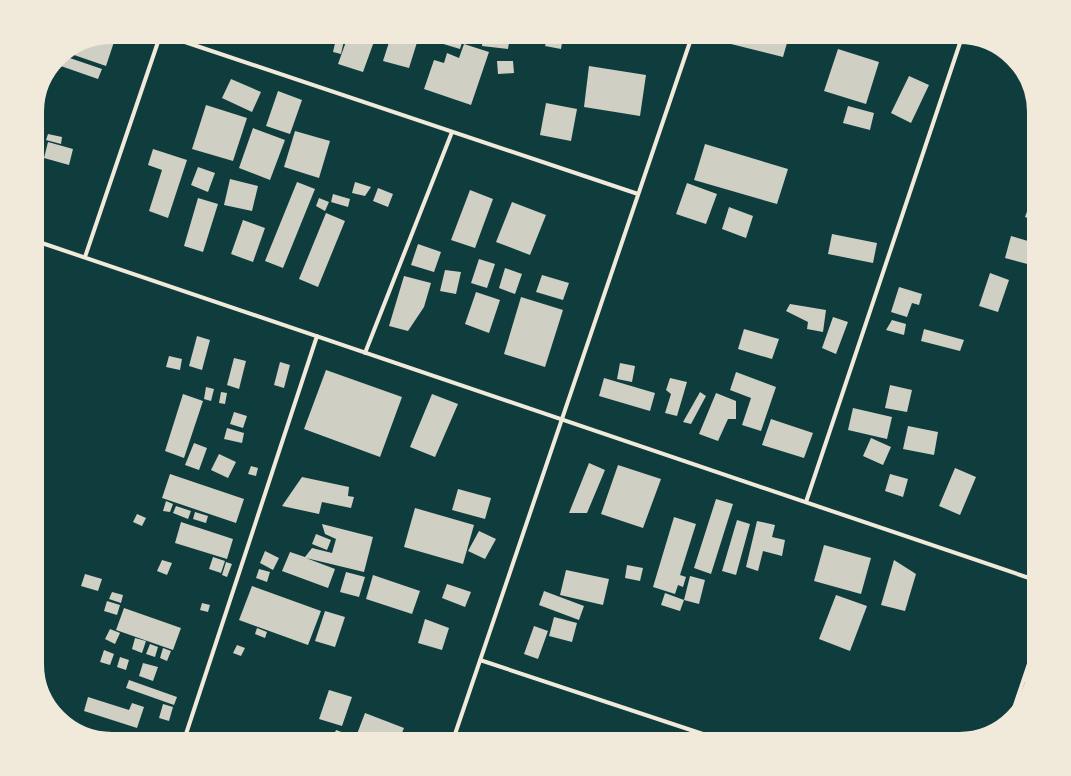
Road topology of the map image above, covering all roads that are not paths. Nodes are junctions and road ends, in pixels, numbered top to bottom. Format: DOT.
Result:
graph roads {
  1 [pos="158,43"];
  2 [pos="188,43"];
  3 [pos="690,43"];
  4 [pos="960,43"];
  5 [pos="452,132"];
  6 [pos="638,194"];
  7 [pos="43,243"];
  8 [pos="85,257"];
  9 [pos="317,336"];
  10 [pos="365,352"];
  11 [pos="562,419"];
  12 [pos="806,502"];
  13 [pos="1028,578"];
  14 [pos="480,660"];
  15 [pos="1028,668"];
  16 [pos="1016,704"];
  17 [pos="186,733"];
  18 [pos="455,733"];
  19 [pos="700,733"];
  1 -- 8 [label="street"];
  2 -- 5 [label="street"];
  3 -- 6 [label="street"];
  4 -- 12 [label="street"];
  5 -- 6 [label="street"];
  5 -- 10 [label="street"];
  6 -- 11 [label="street"];
  7 -- 8 [label="street"];
  8 -- 9 [label="street"];
  9 -- 10 [label="street"];
  9 -- 17 [label="street"];
  10 -- 11 [label="street"];
  11 -- 12 [label="street"];
  11 -- 14 [label="street"];
  12 -- 13 [label="street"];
  14 -- 18 [label="street"];
  14 -- 19 [label="street"];
  15 -- 16 [label="street"];
}
